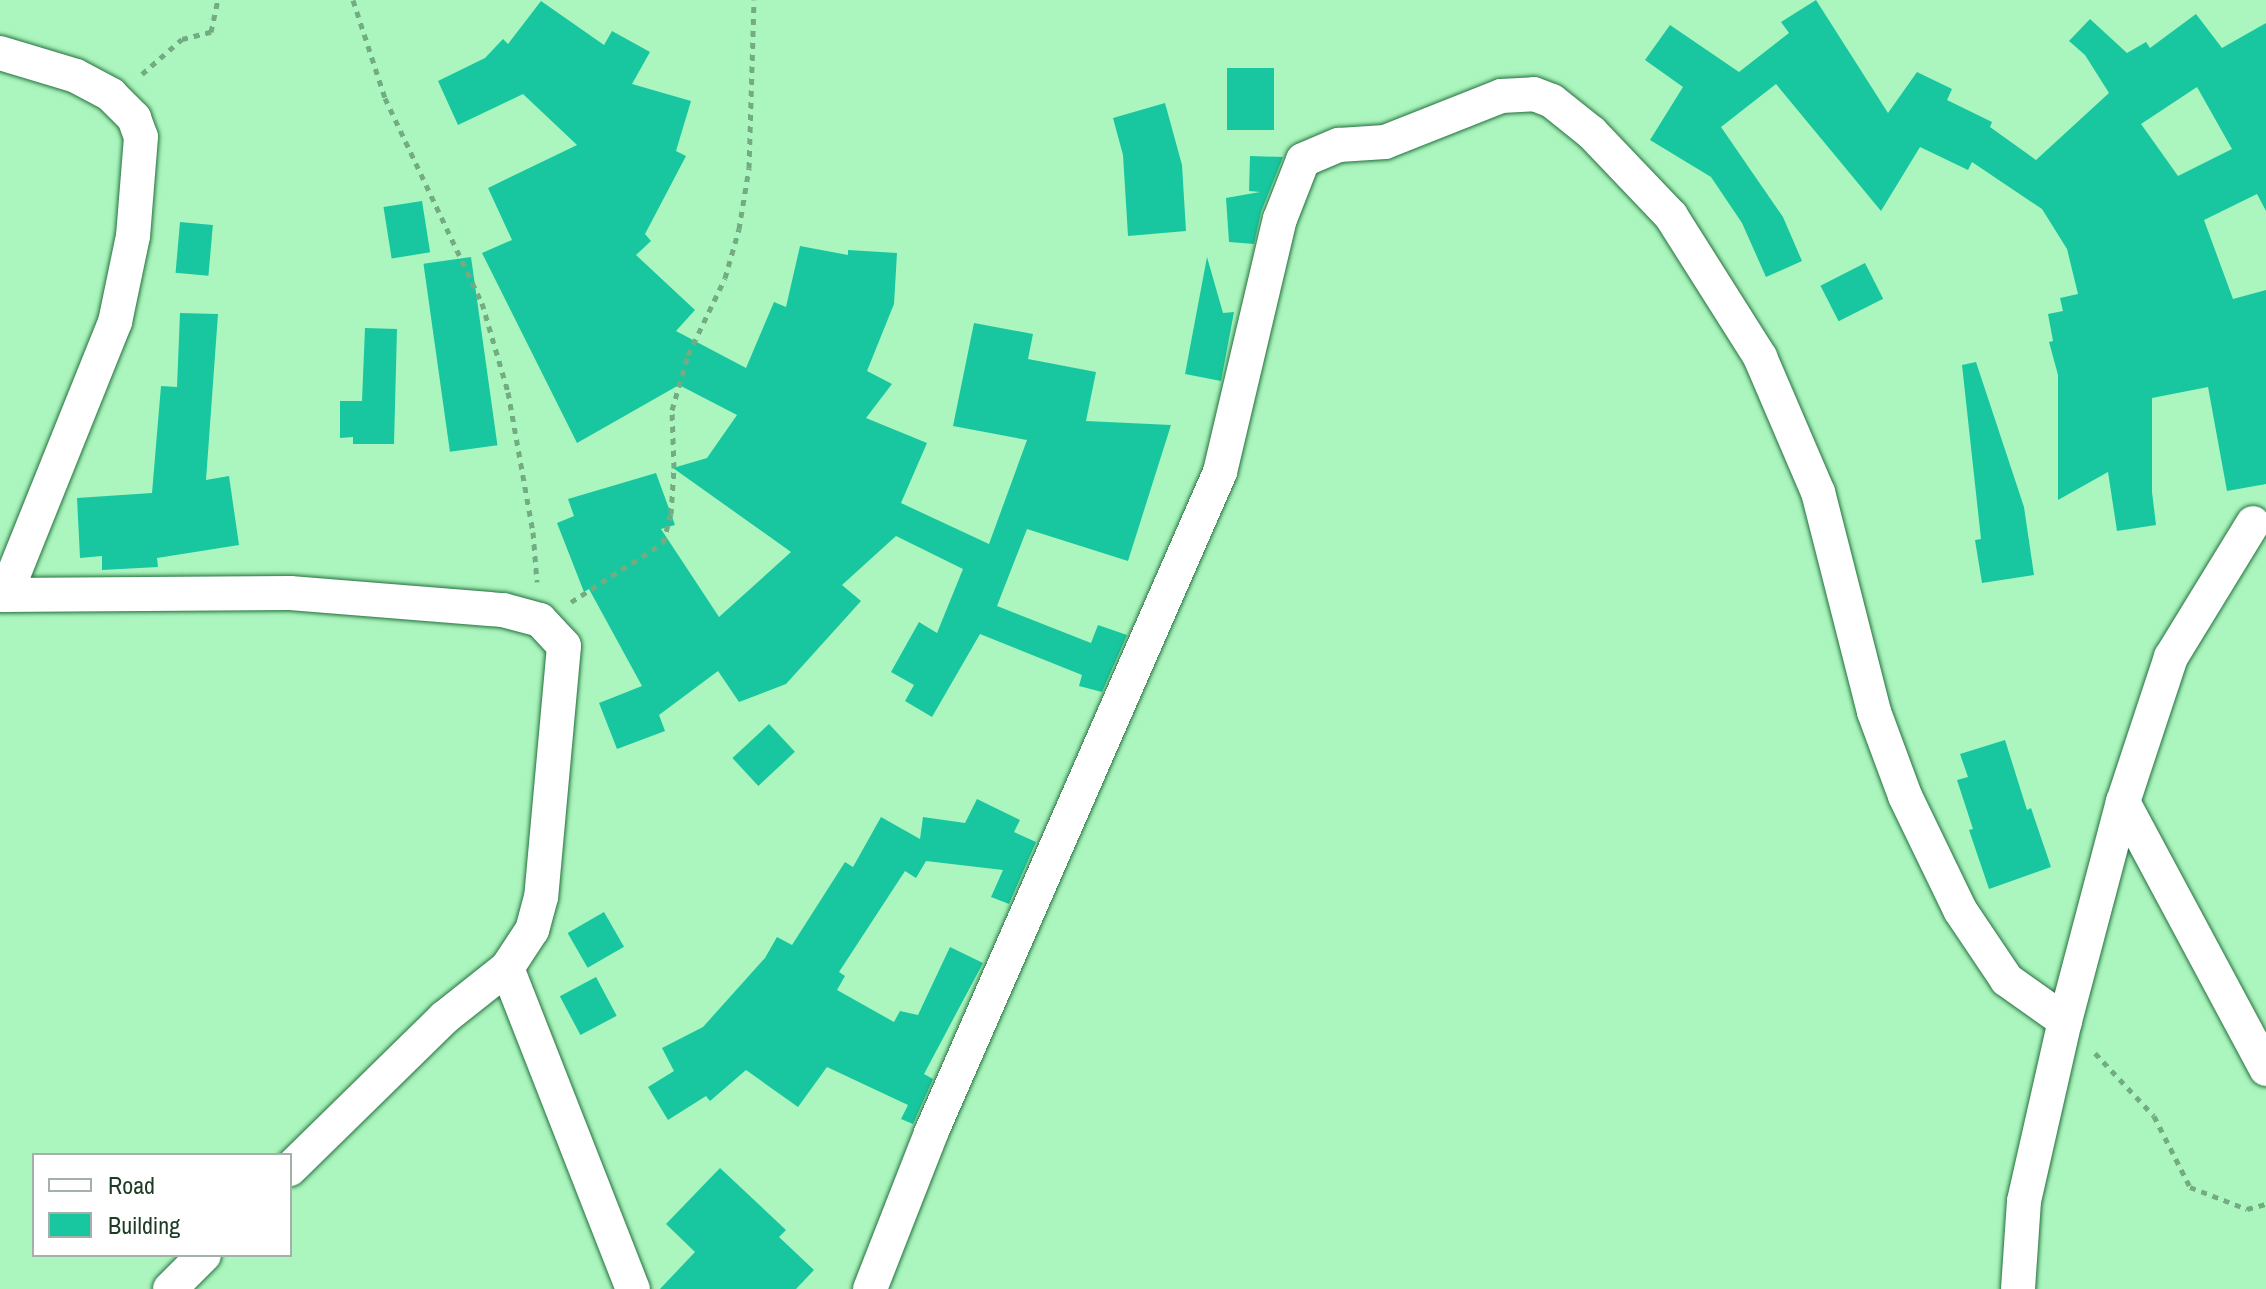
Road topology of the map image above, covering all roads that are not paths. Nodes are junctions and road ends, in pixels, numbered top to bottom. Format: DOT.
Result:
graph roads {
  1 [pos="0,53"];
  2 [pos="2253,523"];
  3 [pos="3,595"];
  4 [pos="2123,802"];
  5 [pos="507,968"];
  6 [pos="2065,1021"];
  7 [pos="2266,1069"];
  8 [pos="292,1167"];
  9 [pos="202,1257"];
  10 [pos="170,1289"];
  11 [pos="633,1289"];
  12 [pos="870,1289"];
  13 [pos="2018,1289"];
  1 -- 3 [label="street"];
  2 -- 4 [label="street"];
  3 -- 5 [label="street"];
  4 -- 6 [label="street"];
  4 -- 7 [label="street"];
  5 -- 8 [label="street"];
  5 -- 11 [label="street"];
  6 -- 12 [label="street"];
  6 -- 13 [label="street"];
  9 -- 10 [label="street"];
}
